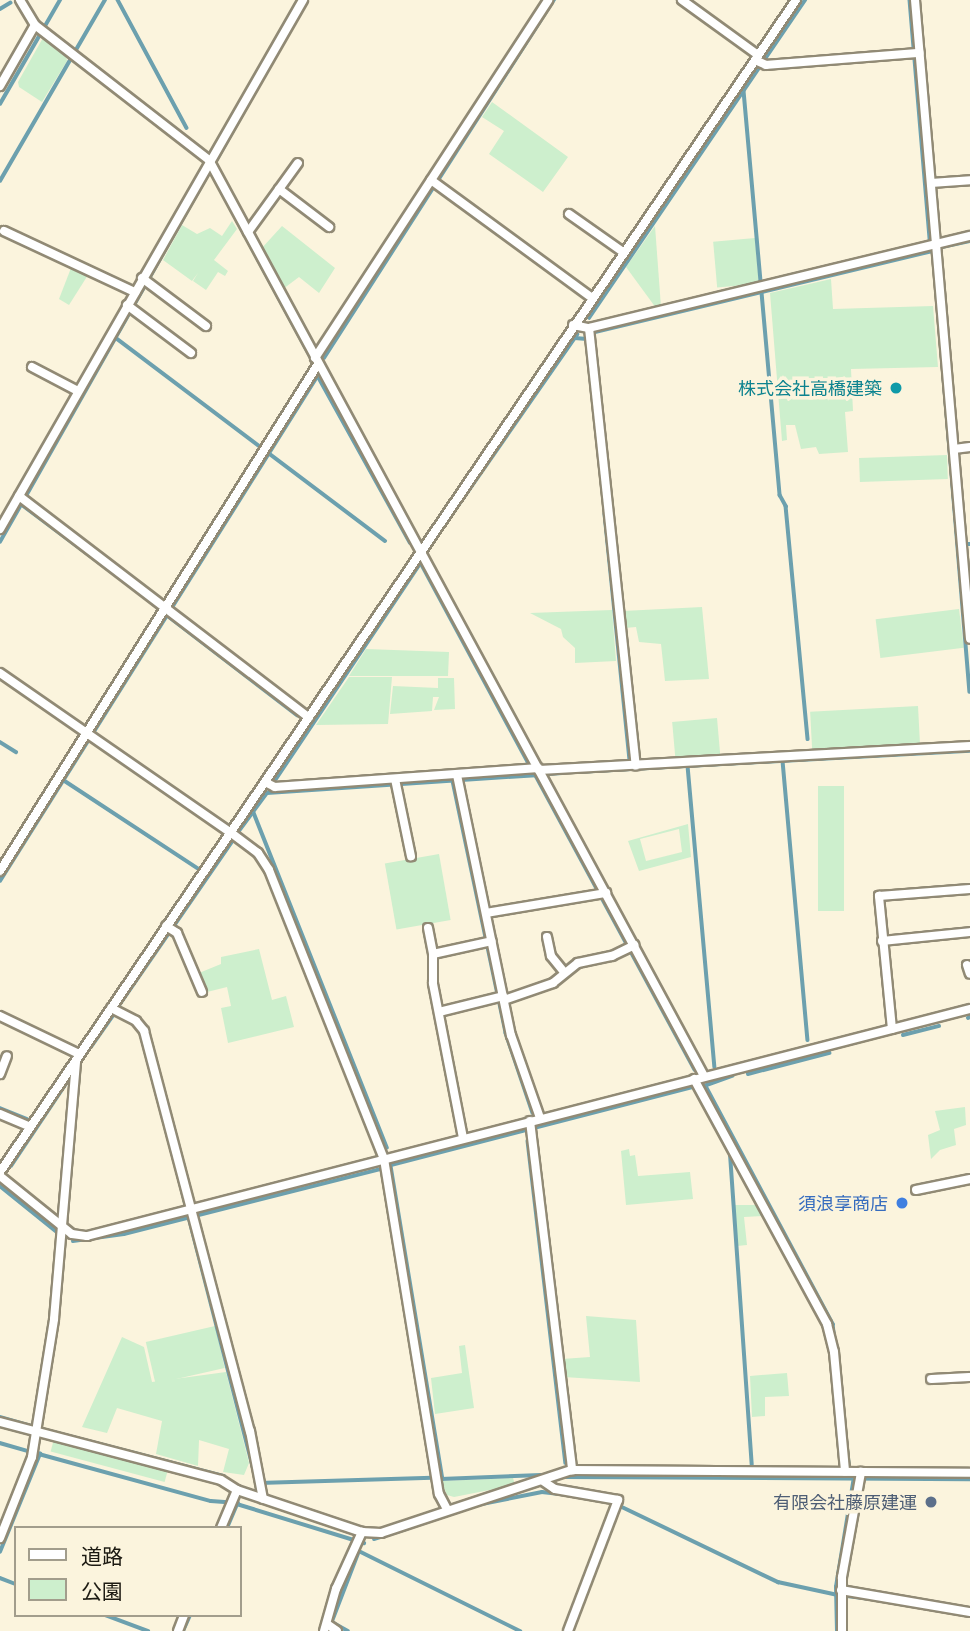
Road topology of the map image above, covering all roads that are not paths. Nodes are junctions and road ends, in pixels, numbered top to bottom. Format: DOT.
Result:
graph roads {
  1 [pos="20,0"];
  2 [pos="303,0"];
  3 [pos="548,0"];
  4 [pos="682,0"];
  5 [pos="796,0"];
  6 [pos="915,0"];
  7 [pos="40,28"];
  8 [pos="920,53"];
  9 [pos="757,57"];
  10 [pos="0,86"];
  11 [pos="209,160"];
  12 [pos="298,163"];
  13 [pos="970,180"];
  14 [pos="434,183"];
  15 [pos="931,183"];
  16 [pos="279,189"];
  17 [pos="569,214"];
  18 [pos="329,227"];
  19 [pos="5,231"];
  20 [pos="248,232"];
  21 [pos="970,236"];
  22 [pos="936,244"];
  23 [pos="623,252"];
  24 [pos="142,278"];
  25 [pos="135,292"];
  26 [pos="591,297"];
  27 [pos="127,305"];
  28 [pos="573,325"];
  29 [pos="206,326"];
  30 [pos="591,331"];
  31 [pos="191,353"];
  32 [pos="317,361"];
  33 [pos="32,368"];
  34 [pos="78,391"];
  35 [pos="970,447"];
  36 [pos="954,449"];
  37 [pos="22,499"];
  38 [pos="0,529"];
  39 [pos="420,548"];
  40 [pos="167,611"];
  41 [pos="970,639"];
  42 [pos="0,673"];
  43 [pos="309,718"];
  44 [pos="90,738"];
  45 [pos="970,747"];
  46 [pos="632,765"];
  47 [pos="538,769"];
  48 [pos="457,778"];
  49 [pos="396,779"];
  50 [pos="265,782"];
  51 [pos="230,832"];
  52 [pos="411,856"];
  53 [pos="0,871"];
  54 [pos="970,889"];
  55 [pos="602,894"];
  56 [pos="486,913"];
  57 [pos="166,926"];
  58 [pos="428,928"];
  59 [pos="970,932"];
  60 [pos="547,937"];
  61 [pos="882,941"];
  62 [pos="489,942"];
  63 [pos="630,947"];
  64 [pos="433,954"];
  65 [pos="967,965"];
  66 [pos="564,972"];
  67 [pos="970,974"];
  68 [pos="202,992"];
  69 [pos="501,998"];
  70 [pos="111,1008"];
  71 [pos="970,1009"];
  72 [pos="439,1012"];
  73 [pos="0,1016"];
  74 [pos="892,1029"];
  75 [pos="7,1056"];
  76 [pos="78,1057"];
  77 [pos="0,1074"];
  78 [pos="704,1076"];
  79 [pos="694,1079"];
  80 [pos="0,1114"];
  81 [pos="540,1118"];
  82 [pos="531,1126"];
  83 [pos="30,1127"];
  84 [pos="463,1139"];
  85 [pos="383,1159"];
  86 [pos="0,1174"];
  87 [pos="970,1179"];
  88 [pos="916,1190"];
  89 [pos="193,1214"];
  90 [pos="62,1226"];
  91 [pos="970,1377"];
  92 [pos="931,1379"];
  93 [pos="0,1422"];
  94 [pos="36,1432"];
  95 [pos="572,1470"];
  96 [pos="970,1473"];
  97 [pos="855,1474"];
  98 [pos="543,1481"];
  99 [pos="237,1490"];
  100 [pos="263,1499"];
  101 [pos="447,1509"];
  102 [pos="222,1526"];
  103 [pos="0,1538"];
  104 [pos="359,1538"];
  105 [pos="841,1590"];
  106 [pos="970,1612"];
  107 [pos="325,1628"];
  108 [pos="337,1631"];
  109 [pos="568,1631"];
  110 [pos="842,1631"];
  1 -- 7 [label="street"];
  2 -- 11 [label="street"];
  3 -- 14 [label="street"];
  4 -- 9 [label="street"];
  5 -- 9 [label="street"];
  6 -- 8 [label="street"];
  7 -- 10 [label="street"];
  7 -- 11 [label="street"];
  8 -- 9 [label="street"];
  8 -- 15 [label="street"];
  9 -- 23 [label="street"];
  11 -- 20 [label="street"];
  11 -- 24 [label="street"];
  12 -- 16 [label="street"];
  13 -- 15 [label="street"];
  14 -- 26 [label="street"];
  14 -- 32 [label="street"];
  15 -- 22 [label="street"];
  16 -- 18 [label="street"];
  16 -- 20 [label="street"];
  17 -- 23 [label="street"];
  19 -- 25 [label="street"];
  20 -- 32 [label="street"];
  21 -- 22 [label="street"];
  22 -- 30 [label="street"];
  22 -- 36 [label="street"];
  23 -- 26 [label="street"];
  24 -- 25 [label="street"];
  24 -- 29 [label="street"];
  25 -- 27 [label="street"];
  26 -- 28 [label="street"];
  27 -- 31 [label="street"];
  27 -- 34 [label="street"];
  28 -- 30 [label="street"];
  28 -- 39 [label="street"];
  30 -- 46 [label="street"];
  32 -- 39 [label="street"];
  32 -- 40 [label="street"];
  33 -- 34 [label="street"];
  34 -- 37 [label="street"];
  35 -- 36 [label="street"];
  36 -- 41 [label="street"];
  37 -- 38 [label="street"];
  37 -- 40 [label="street"];
  39 -- 43 [label="street"];
  39 -- 47 [label="street"];
  40 -- 43 [label="street"];
  40 -- 44 [label="street"];
  42 -- 44 [label="street"];
  43 -- 50 [label="street"];
  44 -- 51 [label="street"];
  44 -- 53 [label="street"];
  45 -- 46 [label="street"];
  46 -- 47 [label="street"];
  47 -- 48 [label="street"];
  47 -- 55 [label="street"];
  48 -- 49 [label="street"];
  48 -- 56 [label="street"];
  49 -- 50 [label="street"];
  49 -- 52 [label="street"];
  50 -- 51 [label="street"];
  51 -- 57 [label="street"];
  51 -- 85 [label="street"];
  54 -- 61 [label="street"];
  55 -- 56 [label="street"];
  55 -- 63 [label="street"];
  56 -- 62 [label="street"];
  57 -- 68 [label="street"];
  57 -- 70 [label="street"];
  58 -- 64 [label="street"];
  59 -- 61 [label="street"];
  60 -- 66 [label="street"];
  61 -- 74 [label="street"];
  62 -- 64 [label="street"];
  62 -- 69 [label="street"];
  63 -- 66 [label="street"];
  63 -- 78 [label="street"];
  64 -- 72 [label="street"];
  65 -- 67 [label="street"];
  66 -- 69 [label="street"];
  69 -- 72 [label="street"];
  69 -- 81 [label="street"];
  70 -- 76 [label="street"];
  70 -- 89 [label="street"];
  71 -- 74 [label="street"];
  72 -- 84 [label="street"];
  73 -- 76 [label="street"];
  74 -- 78 [label="street"];
  75 -- 77 [label="street"];
  76 -- 83 [label="street"];
  76 -- 90 [label="street"];
  78 -- 79 [label="street"];
  79 -- 81 [label="street"];
  79 -- 97 [label="street"];
  80 -- 83 [label="street"];
  81 -- 82 [label="street"];
  82 -- 84 [label="street"];
  82 -- 95 [label="street"];
  83 -- 86 [label="street"];
  84 -- 85 [label="street"];
  85 -- 89 [label="street"];
  85 -- 101 [label="street"];
  86 -- 90 [label="street"];
  87 -- 88 [label="street"];
  89 -- 90 [label="street"];
  89 -- 100 [label="street"];
  90 -- 94 [label="street"];
  91 -- 92 [label="street"];
  93 -- 94 [label="street"];
  94 -- 99 [label="street"];
  94 -- 103 [label="street"];
  95 -- 97 [label="street"];
  95 -- 98 [label="street"];
  96 -- 97 [label="street"];
  97 -- 105 [label="street"];
  98 -- 101 [label="street"];
  98 -- 109 [label="street"];
  99 -- 100 [label="street"];
  99 -- 102 [label="street"];
  100 -- 104 [label="street"];
  101 -- 104 [label="street"];
  104 -- 107 [label="street"];
  105 -- 106 [label="street"];
  105 -- 110 [label="street"];
  107 -- 108 [label="street"];
}
